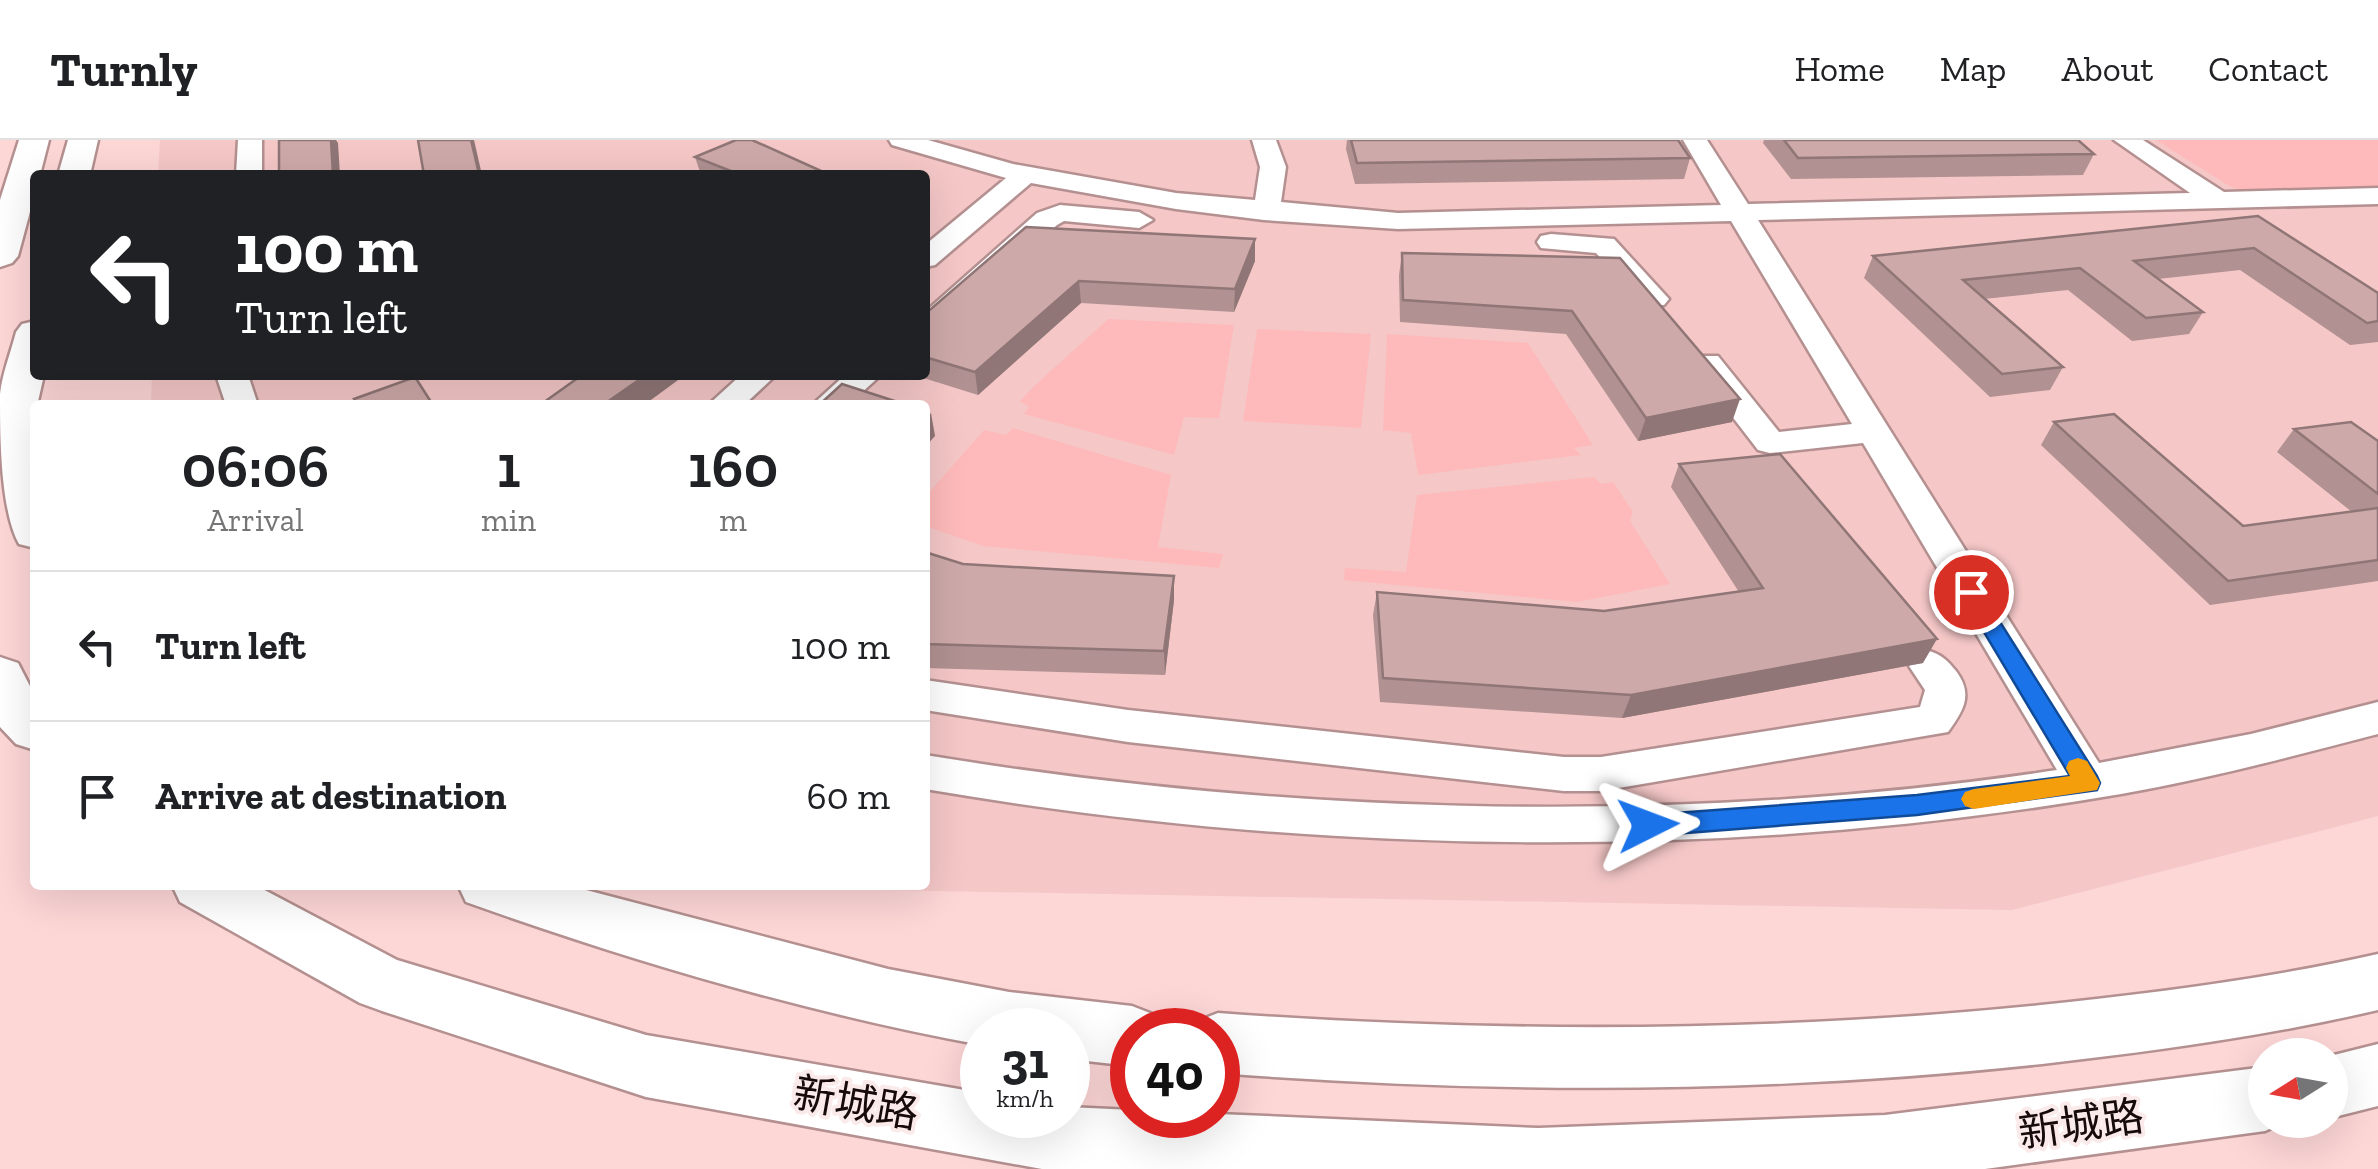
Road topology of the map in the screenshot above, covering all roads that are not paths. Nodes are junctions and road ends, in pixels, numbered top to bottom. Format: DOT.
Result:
graph roads {
  1 [pos="34,140"];
  2 [pos="82,140"];
  3 [pos="250,140"];
  4 [pos="901,140"];
  5 [pos="1264,140"];
  6 [pos="1695,140"];
  7 [pos="2126,140"];
  8 [pos="75,170"];
  9 [pos="249,170"];
  10 [pos="1018,173"];
  11 [pos="2378,196"];
  12 [pos="2220,201"];
  13 [pos="1264,212"];
  14 [pos="1739,213"];
  15 [pos="930,236"];
  16 [pos="930,254"];
  17 [pos="0,256"];
  18 [pos="930,324"];
  19 [pos="30,353"];
  20 [pos="754,380"];
  21 [pos="781,380"];
  22 [pos="858,380"];
  23 [pos="730,400"];
  24 [pos="757,400"];
  25 [pos="834,400"];
  26 [pos="1873,432"];
  27 [pos="30,506"];
  28 [pos="1929,666"];
  29 [pos="0,676"];
  30 [pos="930,696"];
  31 [pos="2378,718"];
  32 [pos="30,725"];
  33 [pos="930,773"];
  34 [pos="2088,783"];
  35 [pos="210,890"];
  36 [pos="503,890"];
  37 [pos="2378,982"];
  38 [pos="1110,1033"];
  39 [pos="1240,1045"];
  40 [pos="2378,1075"];
  41 [pos="2348,1082"];
  42 [pos="2248,1101"];
  1 -- 17 [label="main road"];
  2 -- 8 [label="main road"];
  3 -- 9 [label="street"];
  4 -- 10 [label="street"];
  5 -- 13 [label="street"];
  6 -- 14 [label="street"];
  7 -- 12 [label="street"];
  10 -- 13 [label="street"];
  10 -- 15 [label="street"];
  10 -- 16 [label="street"];
  11 -- 12 [label="street"];
  12 -- 14 [label="street"];
  13 -- 14 [label="street"];
  14 -- 26 [label="street"];
  18 -- 26 [label="street"];
  19 -- 27 [label="main road"];
  20 -- 23 [label="street"];
  21 -- 24 [label="street"];
  22 -- 25 [label="street"];
  26 -- 34 [label="street"];
  28 -- 30 [label="street"];
  29 -- 32 [label="main road"];
  31 -- 34 [label="street"];
  33 -- 34 [label="street"];
  35 -- 42 [label="main road, 新城路"];
  36 -- 38 [label="main road"];
  37 -- 39 [label="main road"];
  40 -- 41 [label="main road"];
}
